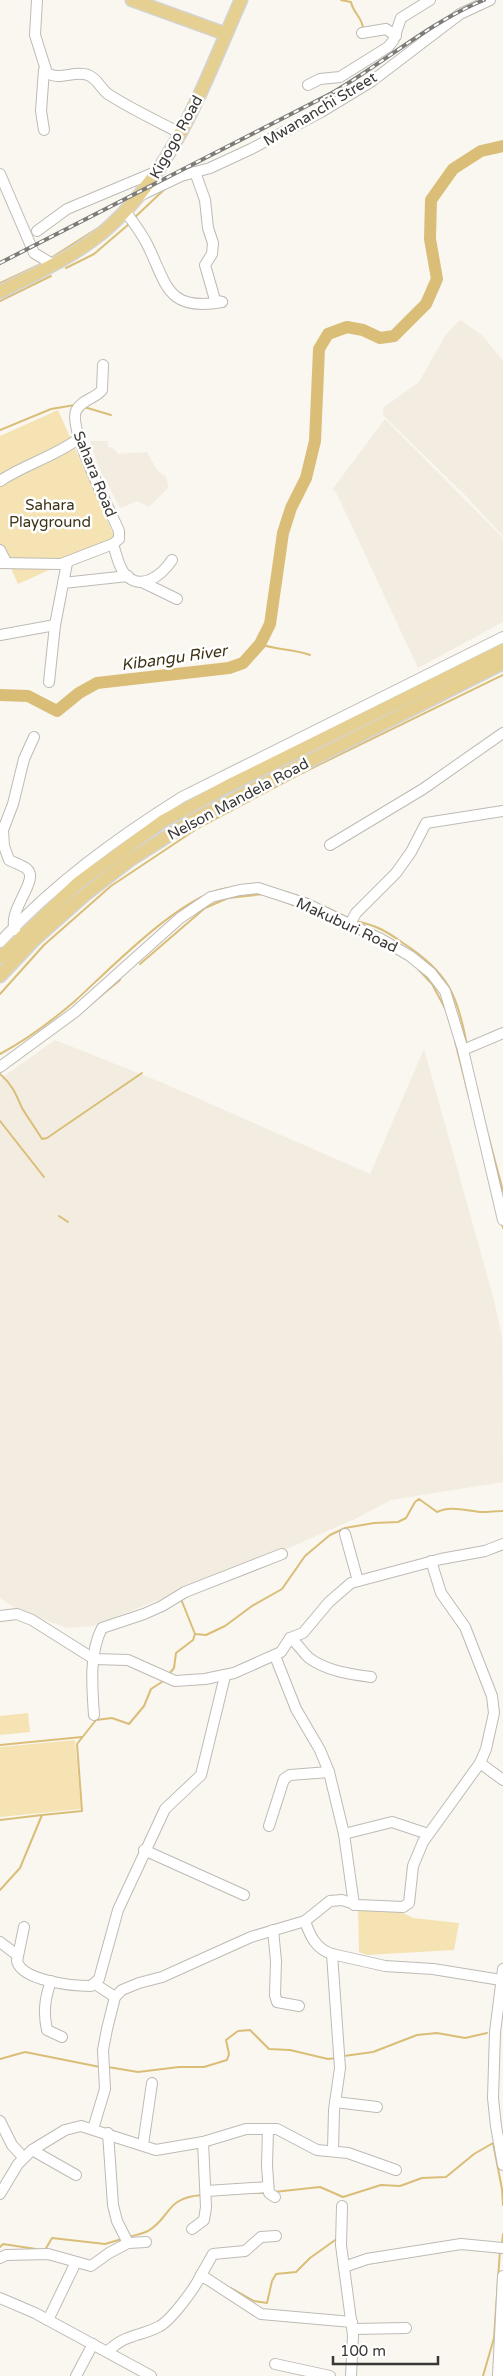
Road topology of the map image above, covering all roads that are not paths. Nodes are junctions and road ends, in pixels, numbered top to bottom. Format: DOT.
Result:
graph roads {
  1 [pos="37,0"];
  2 [pos="132,0"];
  3 [pos="241,0"];
  4 [pos="430,0"];
  5 [pos="490,0"];
  6 [pos="362,33"];
  7 [pos="226,34"];
  8 [pos="396,36"];
  9 [pos="44,70"];
  10 [pos="308,85"];
  11 [pos="44,130"];
  12 [pos="180,133"];
  13 [pos="161,169"];
  14 [pos="195,172"];
  15 [pos="0,174"];
  16 [pos="140,196"];
  17 [pos="125,211"];
  18 [pos="37,231"];
  19 [pos="54,265"];
  20 [pos="0,292"];
  21 [pos="104,365"];
  22 [pos="78,439"];
  23 [pos="0,481"];
  24 [pos="113,544"];
  25 [pos="0,550"];
  26 [pos="172,560"];
  27 [pos="3,562"];
  28 [pos="67,563"];
  29 [pos="128,576"];
  30 [pos="142,582"];
  31 [pos="63,583"];
  32 [pos="178,599"];
  33 [pos="55,626"];
  34 [pos="0,635"];
  35 [pos="503,638"];
  36 [pos="503,650"];
  37 [pos="503,663"];
  38 [pos="49,682"];
  39 [pos="503,733"];
  40 [pos="34,737"];
  41 [pos="503,811"];
  42 [pos="330,845"];
  43 [pos="350,924"];
  44 [pos="17,932"];
  45 [pos="0,942"];
  46 [pos="0,958"];
  47 [pos="0,976"];
  48 [pos="503,1033"];
  49 [pos="463,1050"];
  50 [pos="0,1068"];
  51 [pos="503,1220"];
  52 [pos="345,1534"];
  53 [pos="503,1544"];
  54 [pos="282,1554"];
  55 [pos="431,1561"];
  56 [pos="358,1580"];
  57 [pos="0,1616"];
  58 [pos="290,1638"];
  59 [pos="275,1656"];
  60 [pos="94,1659"];
  61 [pos="225,1676"];
  62 [pos="371,1677"];
  63 [pos="94,1715"];
  64 [pos="480,1763"];
  65 [pos="329,1772"];
  66 [pos="503,1780"];
  67 [pos="269,1826"];
  68 [pos="344,1834"];
  69 [pos="428,1834"];
  70 [pos="144,1850"];
  71 [pos="244,1895"];
  72 [pos="354,1904"];
  73 [pos="305,1921"];
  74 [pos="24,1927"];
  75 [pos="273,1930"];
  76 [pos="0,1942"];
  77 [pos="332,1954"];
  78 [pos="17,1955"];
  79 [pos="503,1969"];
  80 [pos="501,1980"];
  81 [pos="51,1981"];
  82 [pos="94,1984"];
  83 [pos="115,1997"];
  84 [pos="299,2006"];
  85 [pos="62,2037"];
  86 [pos="152,2083"];
  87 [pos="335,2102"];
  88 [pos="377,2106"];
  89 [pos="0,2121"];
  90 [pos="93,2129"];
  91 [pos="268,2129"];
  92 [pos="108,2133"];
  93 [pos="203,2142"];
  94 [pos="143,2145"];
  95 [pos="32,2150"];
  96 [pos="334,2150"];
  97 [pos="23,2157"];
  98 [pos="503,2165"];
  99 [pos="396,2170"];
  100 [pos="76,2175"];
  101 [pos="268,2187"];
  102 [pos="206,2191"];
  103 [pos="0,2194"];
  104 [pos="275,2197"];
  105 [pos="342,2206"];
  106 [pos="192,2229"];
  107 [pos="276,2236"];
  108 [pos="146,2242"];
  109 [pos="128,2243"];
  110 [pos="503,2248"];
  111 [pos="0,2258"];
  112 [pos="76,2262"];
  113 [pos="344,2267"];
  114 [pos="201,2275"];
  115 [pos="503,2276"];
  116 [pos="0,2298"];
  117 [pos="48,2320"];
  118 [pos="352,2326"];
  119 [pos="406,2328"];
  120 [pos="93,2344"];
  121 [pos="108,2351"];
  122 [pos="275,2364"];
  123 [pos="76,2376"];
  124 [pos="151,2376"];
  125 [pos="330,2376"];
  126 [pos="351,2376"];
  127 [pos="498,2376"];
  1 -- 9 [label="street"];
  2 -- 7 [label="main road"];
  3 -- 7 [label="main road, Kigogo Road"];
  4 -- 8 [label="street"];
  5 -- 14 [label="street, Mwananchi Street"];
  6 -- 8 [label="street"];
  7 -- 12 [label="main road, Kigogo Road"];
  8 -- 10 [label="street"];
  9 -- 11 [label="street"];
  9 -- 12 [label="street"];
  12 -- 13 [label="main road, Kigogo Road"];
  13 -- 16 [label="main road, Kigogo Road"];
  13 -- 18 [label="street"];
  14 -- 16 [label="street, Mwananchi Street"];
  14 -- 17 [label="street"];
  15 -- 19 [label="street"];
  16 -- 17 [label="main road, Kigogo Road"];
  17 -- 19 [label="main road, Kigogo Road"];
  19 -- 20 [label="main road, Kigogo Road"];
  21 -- 22 [label="street, Sahara Road"];
  22 -- 23 [label="street"];
  22 -- 24 [label="street, Sahara Road"];
  24 -- 28 [label="street"];
  24 -- 29 [label="street"];
  25 -- 27 [label="street"];
  26 -- 30 [label="street"];
  27 -- 28 [label="street"];
  28 -- 31 [label="street"];
  29 -- 30 [label="street"];
  29 -- 31 [label="street"];
  30 -- 32 [label="street"];
  31 -- 33 [label="street"];
  33 -- 34 [label="street"];
  33 -- 38 [label="street"];
  35 -- 44 [label="street"];
  36 -- 44 [label="main road, Nelson Mandela Road"];
  37 -- 47 [label="main road, Nelson Mandela Road"];
  39 -- 42 [label="street"];
  40 -- 44 [label="street"];
  41 -- 43 [label="street"];
  43 -- 49 [label="street, Makuburi Road"];
  43 -- 50 [label="street, Makuburi Road"];
  44 -- 45 [label="street"];
  44 -- 46 [label="main road, Nelson Mandela Road"];
  48 -- 49 [label="street"];
  49 -- 51 [label="street, Makuburi Road"];
  52 -- 56 [label="street"];
  53 -- 55 [label="street"];
  54 -- 60 [label="street"];
  55 -- 56 [label="street"];
  55 -- 64 [label="street"];
  56 -- 58 [label="street"];
  57 -- 60 [label="street"];
  58 -- 59 [label="street"];
  58 -- 62 [label="street"];
  59 -- 61 [label="street"];
  59 -- 65 [label="street"];
  60 -- 61 [label="street"];
  60 -- 63 [label="street"];
  61 -- 70 [label="street"];
  64 -- 66 [label="street"];
  64 -- 69 [label="street"];
  65 -- 67 [label="street"];
  65 -- 68 [label="street"];
  68 -- 69 [label="street"];
  68 -- 72 [label="street"];
  69 -- 72 [label="street"];
  70 -- 71 [label="street"];
  70 -- 82 [label="street"];
  72 -- 73 [label="street"];
  73 -- 75 [label="street"];
  73 -- 77 [label="street"];
  74 -- 78 [label="street"];
  75 -- 83 [label="street"];
  75 -- 84 [label="street"];
  76 -- 78 [label="street"];
  77 -- 80 [label="street"];
  77 -- 87 [label="street"];
  78 -- 81 [label="street"];
  79 -- 80 [label="street"];
  80 -- 98 [label="street"];
  81 -- 82 [label="street"];
  81 -- 85 [label="street"];
  82 -- 83 [label="street"];
  83 -- 90 [label="street"];
  86 -- 94 [label="street"];
  87 -- 88 [label="street"];
  87 -- 96 [label="street"];
  89 -- 97 [label="street"];
  90 -- 92 [label="street"];
  90 -- 95 [label="street"];
  91 -- 93 [label="street"];
  91 -- 96 [label="street"];
  91 -- 101 [label="street"];
  92 -- 94 [label="street"];
  92 -- 109 [label="street"];
  93 -- 94 [label="street"];
  93 -- 102 [label="street"];
  95 -- 97 [label="street"];
  95 -- 100 [label="street"];
  96 -- 99 [label="street"];
  97 -- 103 [label="street"];
  101 -- 102 [label="street"];
  101 -- 104 [label="street"];
  102 -- 106 [label="street"];
  105 -- 113 [label="street"];
  107 -- 114 [label="street"];
  108 -- 109 [label="street"];
  109 -- 112 [label="street"];
  110 -- 113 [label="street"];
  111 -- 112 [label="street"];
  112 -- 117 [label="street"];
  113 -- 118 [label="street"];
  114 -- 118 [label="street"];
  114 -- 121 [label="street"];
  115 -- 127 [label="street"];
  116 -- 117 [label="street"];
  117 -- 120 [label="street"];
  118 -- 119 [label="street"];
  118 -- 126 [label="street"];
  120 -- 121 [label="street"];
  120 -- 123 [label="street"];
  121 -- 124 [label="street"];
  122 -- 125 [label="street"];
}
